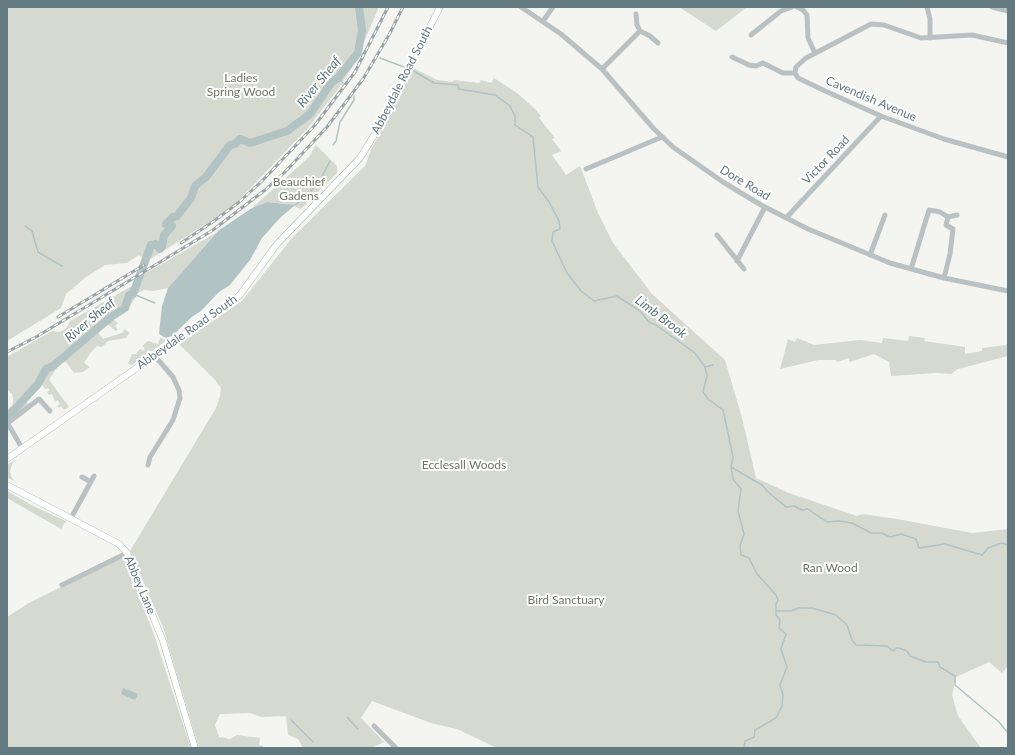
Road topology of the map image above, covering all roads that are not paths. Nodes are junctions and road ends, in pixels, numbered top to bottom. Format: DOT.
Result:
graph roads {
  1 [pos="440,7"];
  2 [pos="521,7"];
  3 [pos="553,7"];
  4 [pos="792,7"];
  5 [pos="797,7"];
  6 [pos="927,7"];
  7 [pos="992,7"];
  8 [pos="804,9"];
  9 [pos="1008,11"];
  10 [pos="636,14"];
  11 [pos="544,21"];
  12 [pos="640,31"];
  13 [pos="751,34"];
  14 [pos="930,38"];
  15 [pos="658,43"];
  16 [pos="1008,43"];
  17 [pos="815,53"];
  18 [pos="732,57"];
  19 [pos="602,69"];
  20 [pos="795,73"];
  21 [pos="881,116"];
  22 [pos="662,137"];
  23 [pos="1008,156"];
  24 [pos="586,169"];
  25 [pos="765,207"];
  26 [pos="885,215"];
  27 [pos="957,215"];
  28 [pos="948,217"];
  29 [pos="786,218"];
  30 [pos="717,235"];
  31 [pos="870,255"];
  32 [pos="737,261"];
  33 [pos="744,269"];
  34 [pos="911,269"];
  35 [pos="944,278"];
  36 [pos="1008,291"];
  37 [pos="154,355"];
  38 [pos="50,411"];
  39 [pos="22,448"];
  40 [pos="7,453"];
  41 [pos="7,459"];
  42 [pos="148,465"];
  43 [pos="94,476"];
  44 [pos="82,477"];
  45 [pos="92,482"];
  46 [pos="7,485"];
  47 [pos="71,518"];
  48 [pos="127,553"];
  49 [pos="62,585"];
  50 [pos="374,726"];
  51 [pos="195,748"];
  52 [pos="396,748"];
  1 -- 37 [label="main road, Abbeydale Road South"];
  2 -- 11 [label="street, Dore Road"];
  3 -- 11 [label="street"];
  4 -- 13 [label="street"];
  5 -- 8 [label="street"];
  6 -- 14 [label="street"];
  7 -- 9 [label="street"];
  8 -- 17 [label="street"];
  10 -- 12 [label="street"];
  11 -- 19 [label="street, Dore Road"];
  12 -- 15 [label="street"];
  12 -- 19 [label="street"];
  14 -- 16 [label="street"];
  14 -- 17 [label="street"];
  17 -- 20 [label="street"];
  18 -- 20 [label="street, Cavendish Avenue"];
  19 -- 22 [label="street, Dore Road"];
  20 -- 21 [label="street, Cavendish Avenue"];
  21 -- 23 [label="street, Cavendish Avenue"];
  21 -- 29 [label="street, Victor Road"];
  22 -- 24 [label="street"];
  22 -- 25 [label="street, Dore Road"];
  25 -- 29 [label="street, Dore Road"];
  25 -- 32 [label="street"];
  26 -- 31 [label="street"];
  27 -- 28 [label="street"];
  28 -- 34 [label="street"];
  28 -- 35 [label="street"];
  29 -- 31 [label="street, Dore Road"];
  30 -- 32 [label="street"];
  31 -- 34 [label="street, Dore Road"];
  32 -- 33 [label="street"];
  34 -- 35 [label="street, Dore Road"];
  35 -- 36 [label="street, Dore Road"];
  37 -- 39 [label="main road, Abbeydale Road South"];
  37 -- 42 [label="street"];
  38 -- 39 [label="street"];
  39 -- 40 [label="main road, Abbeydale Road South"];
  39 -- 41 [label="main road, Abbeydale Road South"];
  43 -- 45 [label="street"];
  44 -- 45 [label="street"];
  45 -- 47 [label="street"];
  46 -- 47 [label="main road, Abbey Lane"];
  47 -- 48 [label="main road, Abbey Lane"];
  48 -- 49 [label="street"];
  48 -- 51 [label="main road, Abbey Lane"];
  50 -- 52 [label="street"];
}
